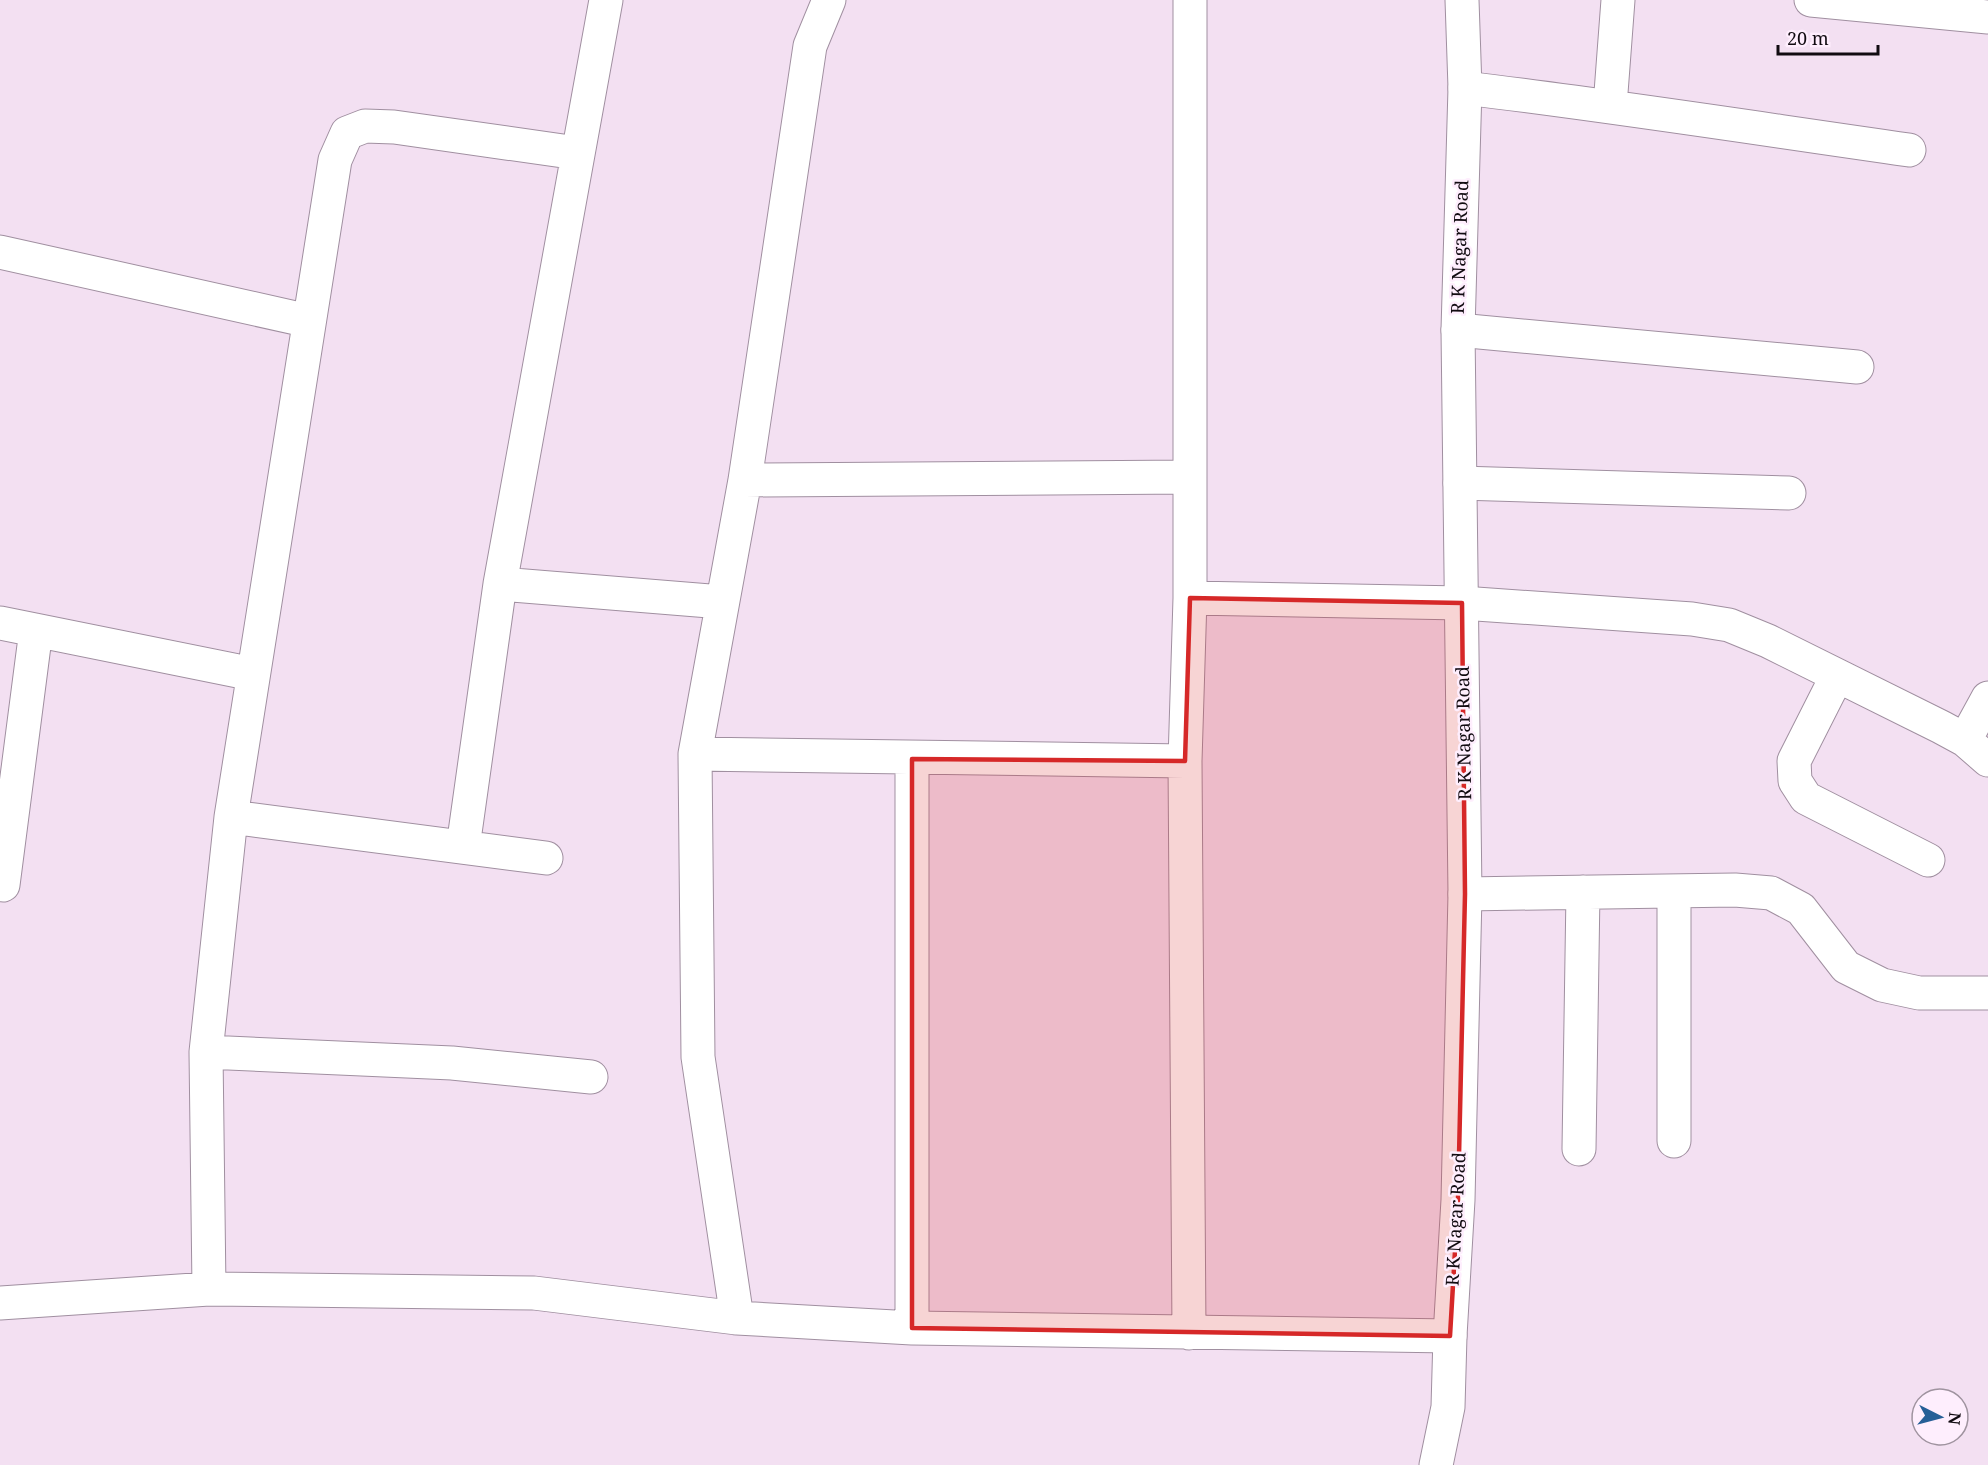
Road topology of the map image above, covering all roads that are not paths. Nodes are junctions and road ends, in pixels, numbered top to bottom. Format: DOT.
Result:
graph roads {
  1 [pos="606,0"];
  2 [pos="829,0"];
  3 [pos="1190,0"];
  4 [pos="1462,0"];
  5 [pos="1618,0"];
  6 [pos="1811,0"];
  7 [pos="1988,17"];
  8 [pos="1465,88"];
  9 [pos="1610,105"];
  10 [pos="1909,150"];
  11 [pos="577,153"];
  12 [pos="0,252"];
  13 [pos="309,321"];
  14 [pos="1458,330"];
  15 [pos="1857,367"];
  16 [pos="1190,477"];
  17 [pos="745,480"];
  18 [pos="1460,483"];
  19 [pos="1789,493"];
  20 [pos="500,584"];
  21 [pos="1190,598"];
  22 [pos="722,602"];
  23 [pos="1462,603"];
  24 [pos="0,623"];
  25 [pos="36,630"];
  26 [pos="253,674"];
  27 [pos="1838,676"];
  28 [pos="1988,699"];
  29 [pos="1976,750"];
  30 [pos="695,754"];
  31 [pos="912,759"];
  32 [pos="1185,761"];
  33 [pos="231,817"];
  34 [pos="464,847"];
  35 [pos="546,858"];
  36 [pos="1928,860"];
  37 [pos="3,885"];
  38 [pos="1674,891"];
  39 [pos="1583,892"];
  40 [pos="1465,894"];
  41 [pos="1987,987"];
  42 [pos="206,1052"];
  43 [pos="591,1077"];
  44 [pos="1674,1141"];
  45 [pos="1579,1149"];
  46 [pos="209,1289"];
  47 [pos="0,1303"];
  48 [pos="737,1318"];
  49 [pos="912,1328"];
  50 [pos="1189,1333"];
  51 [pos="1450,1336"];
  52 [pos="1436,1465"];
  1 -- 11 [label="street"];
  2 -- 17 [label="street"];
  3 -- 16 [label="street"];
  4 -- 8 [label="street, R K Nagar Road"];
  5 -- 9 [label="street"];
  6 -- 7 [label="street"];
  8 -- 9 [label="street"];
  8 -- 14 [label="street, R K Nagar Road"];
  9 -- 10 [label="street"];
  11 -- 13 [label="street"];
  11 -- 20 [label="street"];
  12 -- 13 [label="street"];
  13 -- 26 [label="street"];
  14 -- 15 [label="street"];
  14 -- 18 [label="street, R K Nagar Road"];
  16 -- 17 [label="street"];
  16 -- 21 [label="street"];
  17 -- 22 [label="street"];
  18 -- 19 [label="street"];
  18 -- 23 [label="street, R K Nagar Road"];
  20 -- 22 [label="street"];
  20 -- 34 [label="street"];
  21 -- 23 [label="street"];
  21 -- 32 [label="street"];
  22 -- 30 [label="street"];
  23 -- 27 [label="street"];
  23 -- 40 [label="street, R K Nagar Road"];
  24 -- 25 [label="street"];
  25 -- 26 [label="street"];
  25 -- 37 [label="street"];
  26 -- 33 [label="street"];
  27 -- 29 [label="street"];
  27 -- 36 [label="street"];
  28 -- 29 [label="street"];
  30 -- 31 [label="street"];
  30 -- 48 [label="street"];
  31 -- 32 [label="street"];
  31 -- 49 [label="street"];
  32 -- 50 [label="street"];
  33 -- 34 [label="street"];
  33 -- 42 [label="street"];
  34 -- 35 [label="street"];
  38 -- 39 [label="street"];
  38 -- 41 [label="street"];
  38 -- 44 [label="street"];
  39 -- 40 [label="street"];
  39 -- 45 [label="street"];
  40 -- 51 [label="street, R K Nagar Road"];
  42 -- 43 [label="street"];
  42 -- 46 [label="street"];
  46 -- 47 [label="street"];
  46 -- 48 [label="street"];
  48 -- 49 [label="street"];
  49 -- 50 [label="street"];
  50 -- 51 [label="street"];
  51 -- 52 [label="street, R K Nagar Road"];
}
